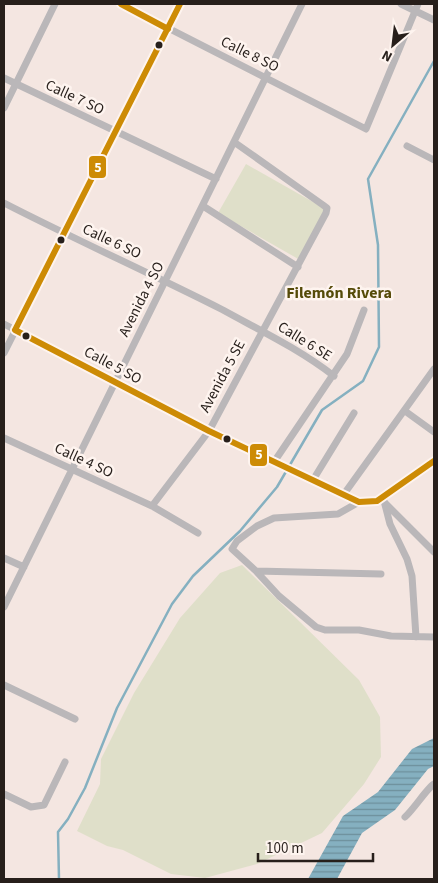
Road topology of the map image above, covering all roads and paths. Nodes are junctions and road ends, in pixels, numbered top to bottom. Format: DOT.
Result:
graph roads {
  1 [pos="55,4"];
  2 [pos="121,4"];
  3 [pos="180,4"];
  4 [pos="302,4"];
  5 [pos="402,4"];
  6 [pos="417,7"];
  7 [pos="434,20"];
  8 [pos="168,29"];
  9 [pos="4,78"];
  10 [pos="267,78"];
  11 [pos="16,83"];
  12 [pos="4,108"];
  13 [pos="117,132"];
  14 [pos="234,142"];
  15 [pos="407,146"];
  16 [pos="434,160"];
  17 [pos="216,179"];
  18 [pos="4,203"];
  19 [pos="203,206"];
  20 [pos="65,234"];
  21 [pos="298,267"];
  22 [pos="166,281"];
  23 [pos="364,310"];
  24 [pos="4,324"];
  25 [pos="15,330"];
  26 [pos="262,331"];
  27 [pos="4,353"];
  28 [pos="434,369"];
  29 [pos="334,376"];
  30 [pos="114,381"];
  31 [pos="404,411"];
  32 [pos="354,414"];
  33 [pos="209,431"];
  34 [pos="434,432"];
  35 [pos="4,438"];
  36 [pos="434,460"];
  37 [pos="274,462"];
  38 [pos="72,469"];
  39 [pos="313,480"];
  40 [pos="344,494"];
  41 [pos="383,500"];
  42 [pos="359,502"];
  43 [pos="152,506"];
  44 [pos="198,533"];
  45 [pos="434,552"];
  46 [pos="4,558"];
  47 [pos="24,567"];
  48 [pos="256,571"];
  49 [pos="381,574"];
  50 [pos="4,607"];
  51 [pos="416,637"];
  52 [pos="434,637"];
  53 [pos="4,685"];
  54 [pos="75,719"];
  55 [pos="65,762"];
  56 [pos="434,784"];
  57 [pos="4,794"];
  58 [pos="405,817"];
  1 -- 11 [label="street"];
  2 -- 8 [label="street, Calle 8 SO"];
  3 -- 8 [label="street"];
  4 -- 10 [label="street, Avenida 4 SO"];
  5 -- 6 [label="street"];
  6 -- 7 [label="street"];
  6 -- 10 [label="street, Calle 8 SO"];
  8 -- 10 [label="street, Calle 8 SO"];
  8 -- 13 [label="street"];
  9 -- 11 [label="street, Calle 7 SO"];
  10 -- 14 [label="street, Avenida 4 SO"];
  11 -- 12 [label="street"];
  11 -- 13 [label="street, Calle 7 SO"];
  13 -- 17 [label="street, Calle 7 SO"];
  13 -- 20 [label="street"];
  14 -- 17 [label="street, Avenida 4 SO"];
  14 -- 21 [label="street, Avenida 5 SE"];
  15 -- 16 [label="street"];
  17 -- 19 [label="street, Avenida 4 SO"];
  18 -- 20 [label="street, Calle 6 SO"];
  19 -- 21 [label="street"];
  19 -- 22 [label="street, Avenida 4 SO"];
  20 -- 22 [label="street, Calle 6 SO"];
  20 -- 25 [label="street"];
  21 -- 26 [label="street, Avenida 5 SE"];
  22 -- 26 [label="street, Calle 6 SO"];
  22 -- 30 [label="street, Avenida 4 SO"];
  23 -- 29 [label="street"];
  24 -- 25 [label="street, Calle 5 SO"];
  25 -- 27 [label="street"];
  25 -- 30 [label="street, Calle 5 SO"];
  26 -- 29 [label="street, Calle 6 SE"];
  26 -- 33 [label="street, Avenida 5 SE"];
  28 -- 31 [label="street"];
  29 -- 37 [label="street"];
  30 -- 33 [label="street, Calle 5 SO"];
  30 -- 38 [label="street, Avenida 4 SO"];
  31 -- 34 [label="street"];
  31 -- 40 [label="street"];
  32 -- 39 [label="street"];
  33 -- 37 [label="street, Calle 5 SO"];
  33 -- 43 [label="street, Avenida 5 SE"];
  35 -- 38 [label="street, Calle 4 SO"];
  36 -- 41 [label="street"];
  37 -- 39 [label="street, Calle 5 SO"];
  38 -- 43 [label="street, Calle 4 SO"];
  38 -- 47 [label="street, Avenida 4 SO"];
  39 -- 40 [label="street, Calle 5 SO"];
  40 -- 42 [label="street, Calle 5 SO"];
  41 -- 42 [label="street"];
  41 -- 45 [label="street"];
  41 -- 51 [label="street"];
  42 -- 48 [label="street"];
  43 -- 44 [label="street, Calle 4 SO"];
  46 -- 47 [label="street"];
  47 -- 50 [label="street, Avenida 4 SO"];
  48 -- 49 [label="street"];
  48 -- 51 [label="street"];
  51 -- 52 [label="street"];
  53 -- 54 [label="street"];
  55 -- 57 [label="street"];
  56 -- 58 [label="street"];
}
